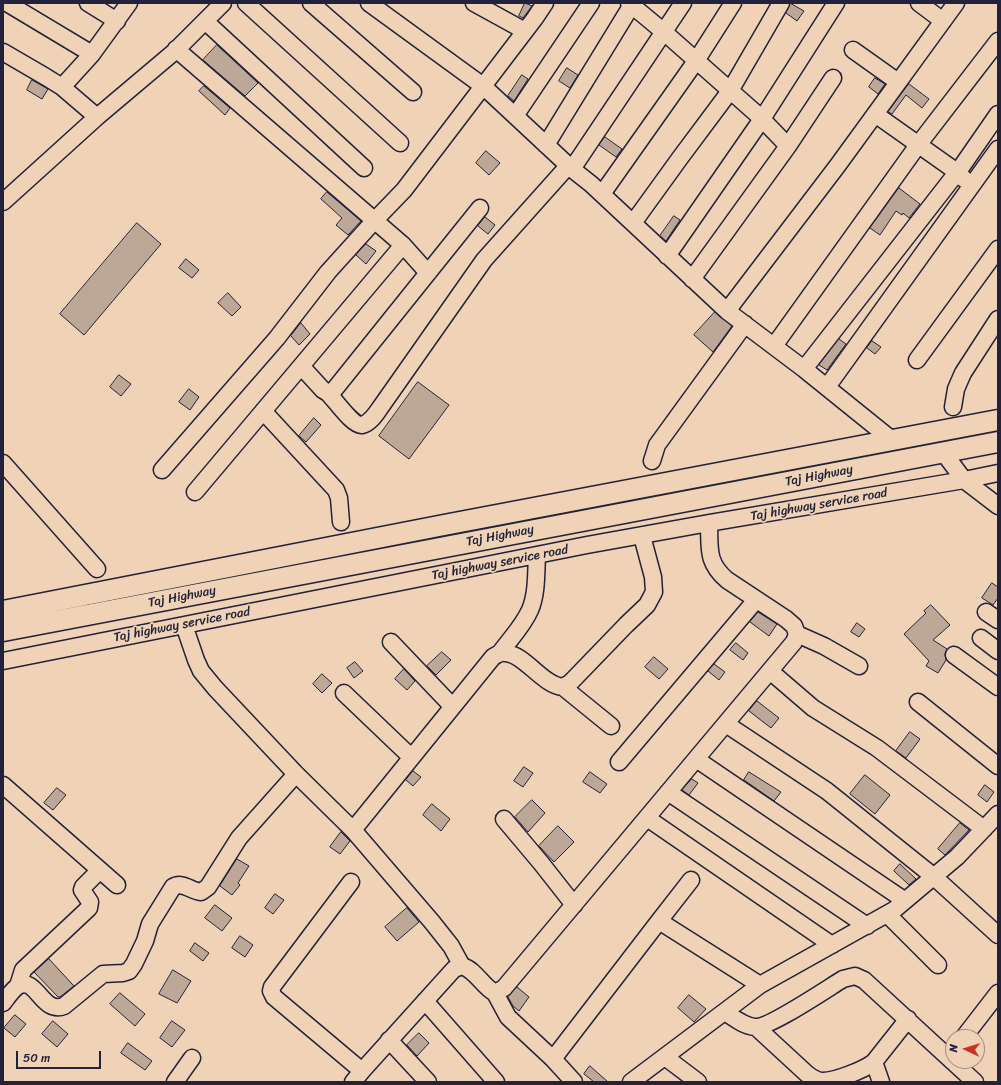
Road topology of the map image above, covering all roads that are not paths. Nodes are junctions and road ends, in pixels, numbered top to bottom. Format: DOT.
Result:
graph roads {
  1 [pos="7,3"];
  2 [pos="88,3"];
  3 [pos="129,3"];
  4 [pos="223,3"];
  5 [pos="246,3"];
  6 [pos="311,3"];
  7 [pos="369,3"];
  8 [pos="474,3"];
  9 [pos="545,3"];
  10 [pos="591,3"];
  11 [pos="683,3"];
  12 [pos="733,3"];
  13 [pos="781,3"];
  14 [pos="836,3"];
  15 [pos="919,3"];
  16 [pos="956,3"];
  17 [pos="631,4"];
  18 [pos="117,21"];
  19 [pos="205,21"];
  20 [pos="943,21"];
  21 [pos="525,31"];
  22 [pos="664,32"];
  23 [pos="998,41"];
  24 [pos="176,49"];
  25 [pos="853,50"];
  26 [pos="3,52"];
  27 [pos="92,54"];
  28 [pos="696,61"];
  29 [pos="833,78"];
  30 [pos="898,82"];
  31 [pos="483,86"];
  32 [pos="62,87"];
  33 [pos="730,91"];
  34 [pos="413,92"];
  35 [pos="875,114"];
  36 [pos="998,114"];
  37 [pos="516,116"];
  38 [pos="97,117"];
  39 [pos="762,119"];
  40 [pos="400,143"];
  41 [pos="546,145"];
  42 [pos="918,145"];
  43 [pos="788,146"];
  44 [pos="998,149"];
  45 [pos="570,167"];
  46 [pos="364,168"];
  47 [pos="957,172"];
  48 [pos="972,183"];
  49 [pos="602,194"];
  50 [pos="3,202"];
  51 [pos="480,208"];
  52 [pos="375,220"];
  53 [pos="633,223"];
  54 [pos="403,245"];
  55 [pos="998,248"];
  56 [pos="667,256"];
  57 [pos="428,273"];
  58 [pos="692,279"];
  59 [pos="727,311"];
  60 [pos="998,320"];
  61 [pos="745,324"];
  62 [pos="774,346"];
  63 [pos="917,360"];
  64 [pos="301,366"];
  65 [pos="804,369"];
  66 [pos="827,387"];
  67 [pos="328,393"];
  68 [pos="953,407"];
  69 [pos="263,411"];
  70 [pos="998,420"];
  71 [pos="892,440"];
  72 [pos="998,442"];
  73 [pos="942,452"];
  74 [pos="652,461"];
  75 [pos="3,463"];
  76 [pos="162,470"];
  77 [pos="998,473"];
  78 [pos="964,480"];
  79 [pos="195,492"];
  80 [pos="998,506"];
  81 [pos="341,522"];
  82 [pos="709,523"];
  83 [pos="642,536"];
  84 [pos="537,555"];
  85 [pos="97,569"];
  86 [pos="756,600"];
  87 [pos="3,611"];
  88 [pos="184,625"];
  89 [pos="3,632"];
  90 [pos="797,634"];
  91 [pos="981,638"];
  92 [pos="390,642"];
  93 [pos="998,651"];
  94 [pos="500,653"];
  95 [pos="954,655"];
  96 [pos="3,661"];
  97 [pos="859,666"];
  98 [pos="770,671"];
  99 [pos="563,687"];
  100 [pos="998,687"];
  101 [pos="344,693"];
  102 [pos="918,702"];
  103 [pos="452,706"];
  104 [pos="726,724"];
  105 [pos="611,726"];
  106 [pos="411,757"];
  107 [pos="696,759"];
  108 [pos="619,762"];
  109 [pos="998,766"];
  110 [pos="296,774"];
  111 [pos="3,785"];
  112 [pos="668,792"];
  113 [pos="998,815"];
  114 [pos="647,818"];
  115 [pos="504,819"];
  116 [pos="984,829"];
  117 [pos="353,830"];
  118 [pos="100,870"];
  119 [pos="933,876"];
  120 [pos="691,880"];
  121 [pos="351,882"];
  122 [pos="117,885"];
  123 [pos="904,900"];
  124 [pos="574,905"];
  125 [pos="887,914"];
  126 [pos="659,921"];
  127 [pos="867,926"];
  128 [pos="998,935"];
  129 [pos="832,945"];
  130 [pos="938,965"];
  131 [pos="462,966"];
  132 [pos="18,986"];
  133 [pos="760,986"];
  134 [pos="495,993"];
  135 [pos="998,993"];
  136 [pos="425,1001"];
  137 [pos="3,1003"];
  138 [pos="725,1012"];
  139 [pos="908,1020"];
  140 [pos="756,1027"];
  141 [pos="970,1029"];
  142 [pos="389,1040"];
  143 [pos="945,1050"];
  144 [pos="665,1057"];
  145 [pos="192,1058"];
  146 [pos="553,1059"];
  147 [pos="874,1062"];
  148 [pos="963,1069"];
  149 [pos="358,1076"];
  150 [pos="636,1081"];
  151 [pos="175,1082"];
  152 [pos="428,1082"];
  153 [pos="496,1082"];
  154 [pos="574,1082"];
  155 [pos="698,1082"];
  156 [pos="881,1082"];
  157 [pos="975,1082"];
  1 -- 27 [label="street"];
  2 -- 18 [label="street"];
  3 -- 18 [label="street"];
  4 -- 19 [label="street"];
  5 -- 40 [label="street"];
  6 -- 34 [label="street"];
  7 -- 31 [label="street"];
  8 -- 21 [label="street"];
  9 -- 21 [label="street"];
  10 -- 37 [label="street"];
  11 -- 22 [label="street"];
  12 -- 28 [label="street"];
  13 -- 33 [label="street"];
  14 -- 39 [label="street"];
  15 -- 20 [label="street"];
  16 -- 20 [label="street"];
  17 -- 22 [label="street"];
  17 -- 41 [label="street"];
  18 -- 27 [label="street"];
  19 -- 24 [label="street"];
  19 -- 46 [label="street"];
  20 -- 30 [label="street"];
  21 -- 31 [label="street"];
  22 -- 28 [label="street"];
  22 -- 45 [label="street"];
  23 -- 42 [label="street"];
  24 -- 38 [label="street"];
  24 -- 52 [label="street"];
  25 -- 30 [label="street"];
  26 -- 32 [label="street"];
  27 -- 32 [label="street"];
  28 -- 33 [label="street"];
  28 -- 49 [label="street"];
  29 -- 43 [label="street"];
  30 -- 35 [label="street"];
  31 -- 37 [label="street"];
  31 -- 52 [label="street"];
  32 -- 38 [label="street"];
  33 -- 39 [label="street"];
  33 -- 53 [label="street"];
  35 -- 42 [label="street"];
  35 -- 59 [label="street"];
  36 -- 47 [label="street"];
  37 -- 41 [label="street"];
  38 -- 50 [label="street"];
  39 -- 43 [label="street"];
  39 -- 56 [label="street"];
  41 -- 45 [label="street"];
  42 -- 47 [label="street"];
  42 -- 62 [label="street"];
  43 -- 58 [label="street"];
  44 -- 48 [label="street"];
  45 -- 49 [label="street"];
  45 -- 67 [label="street"];
  47 -- 48 [label="street"];
  47 -- 65 [label="street"];
  48 -- 66 [label="street"];
  49 -- 53 [label="street"];
  51 -- 57 [label="street"];
  52 -- 54 [label="street"];
  52 -- 76 [label="street"];
  53 -- 56 [label="street"];
  54 -- 57 [label="street"];
  54 -- 64 [label="street"];
  55 -- 63 [label="street"];
  56 -- 58 [label="street"];
  57 -- 67 [label="street"];
  58 -- 59 [label="street"];
  59 -- 61 [label="street"];
  60 -- 68 [label="street"];
  61 -- 62 [label="street"];
  61 -- 74 [label="street"];
  62 -- 65 [label="street"];
  64 -- 67 [label="street"];
  64 -- 69 [label="street"];
  65 -- 66 [label="street"];
  66 -- 71 [label="street"];
  69 -- 79 [label="street"];
  69 -- 81 [label="street"];
  70 -- 71 [label="main road"];
  71 -- 87 [label="main road"];
  72 -- 73 [label="main road, Taj Highway"];
  73 -- 78 [label="street"];
  73 -- 89 [label="main road, Taj Highway"];
  75 -- 85 [label="street"];
  77 -- 78 [label="street, Taj highway service road"];
  78 -- 80 [label="street"];
  78 -- 82 [label="street, Taj highway service road"];
  82 -- 83 [label="street, Taj highway service road"];
  82 -- 86 [label="street"];
  83 -- 84 [label="street, Taj highway service road"];
  83 -- 99 [label="street"];
  84 -- 88 [label="street, Taj highway service road"];
  84 -- 94 [label="street"];
  86 -- 90 [label="street"];
  86 -- 108 [label="street"];
  88 -- 96 [label="street, Taj highway service road"];
  88 -- 110 [label="street"];
  90 -- 97 [label="street"];
  90 -- 98 [label="street"];
  91 -- 93 [label="street"];
  92 -- 103 [label="street"];
  94 -- 99 [label="street"];
  94 -- 103 [label="street"];
  95 -- 100 [label="street"];
  98 -- 104 [label="street"];
  98 -- 116 [label="street"];
  99 -- 105 [label="street"];
  101 -- 106 [label="street"];
  102 -- 109 [label="street"];
  103 -- 106 [label="street"];
  104 -- 107 [label="street"];
  104 -- 119 [label="street"];
  106 -- 117 [label="street"];
  107 -- 112 [label="street"];
  107 -- 123 [label="street"];
  110 -- 117 [label="street"];
  110 -- 132 [label="street"];
  111 -- 118 [label="street"];
  112 -- 114 [label="street"];
  112 -- 127 [label="street"];
  113 -- 116 [label="street"];
  114 -- 124 [label="street"];
  114 -- 129 [label="street"];
  115 -- 124 [label="street"];
  116 -- 119 [label="street"];
  117 -- 131 [label="street"];
  118 -- 122 [label="street"];
  118 -- 132 [label="street"];
  119 -- 123 [label="street"];
  119 -- 128 [label="street"];
  120 -- 126 [label="street"];
  121 -- 149 [label="street"];
  123 -- 125 [label="street"];
  124 -- 134 [label="street"];
  125 -- 127 [label="street"];
  125 -- 130 [label="street"];
  126 -- 133 [label="street"];
  126 -- 146 [label="street"];
  127 -- 129 [label="street"];
  129 -- 133 [label="street"];
  131 -- 134 [label="street"];
  131 -- 136 [label="street"];
  132 -- 137 [label="street"];
  133 -- 138 [label="street"];
  134 -- 146 [label="street"];
  135 -- 141 [label="street"];
  136 -- 142 [label="street"];
  136 -- 153 [label="street"];
  138 -- 140 [label="street"];
  138 -- 144 [label="street"];
  139 -- 140 [label="street"];
  139 -- 143 [label="street"];
  139 -- 147 [label="street"];
  140 -- 147 [label="street"];
  142 -- 149 [label="street"];
  142 -- 152 [label="street"];
  144 -- 150 [label="street"];
  144 -- 155 [label="street"];
  145 -- 151 [label="street"];
  146 -- 154 [label="street"];
  147 -- 156 [label="street"];
  148 -- 157 [label="street"];
}
